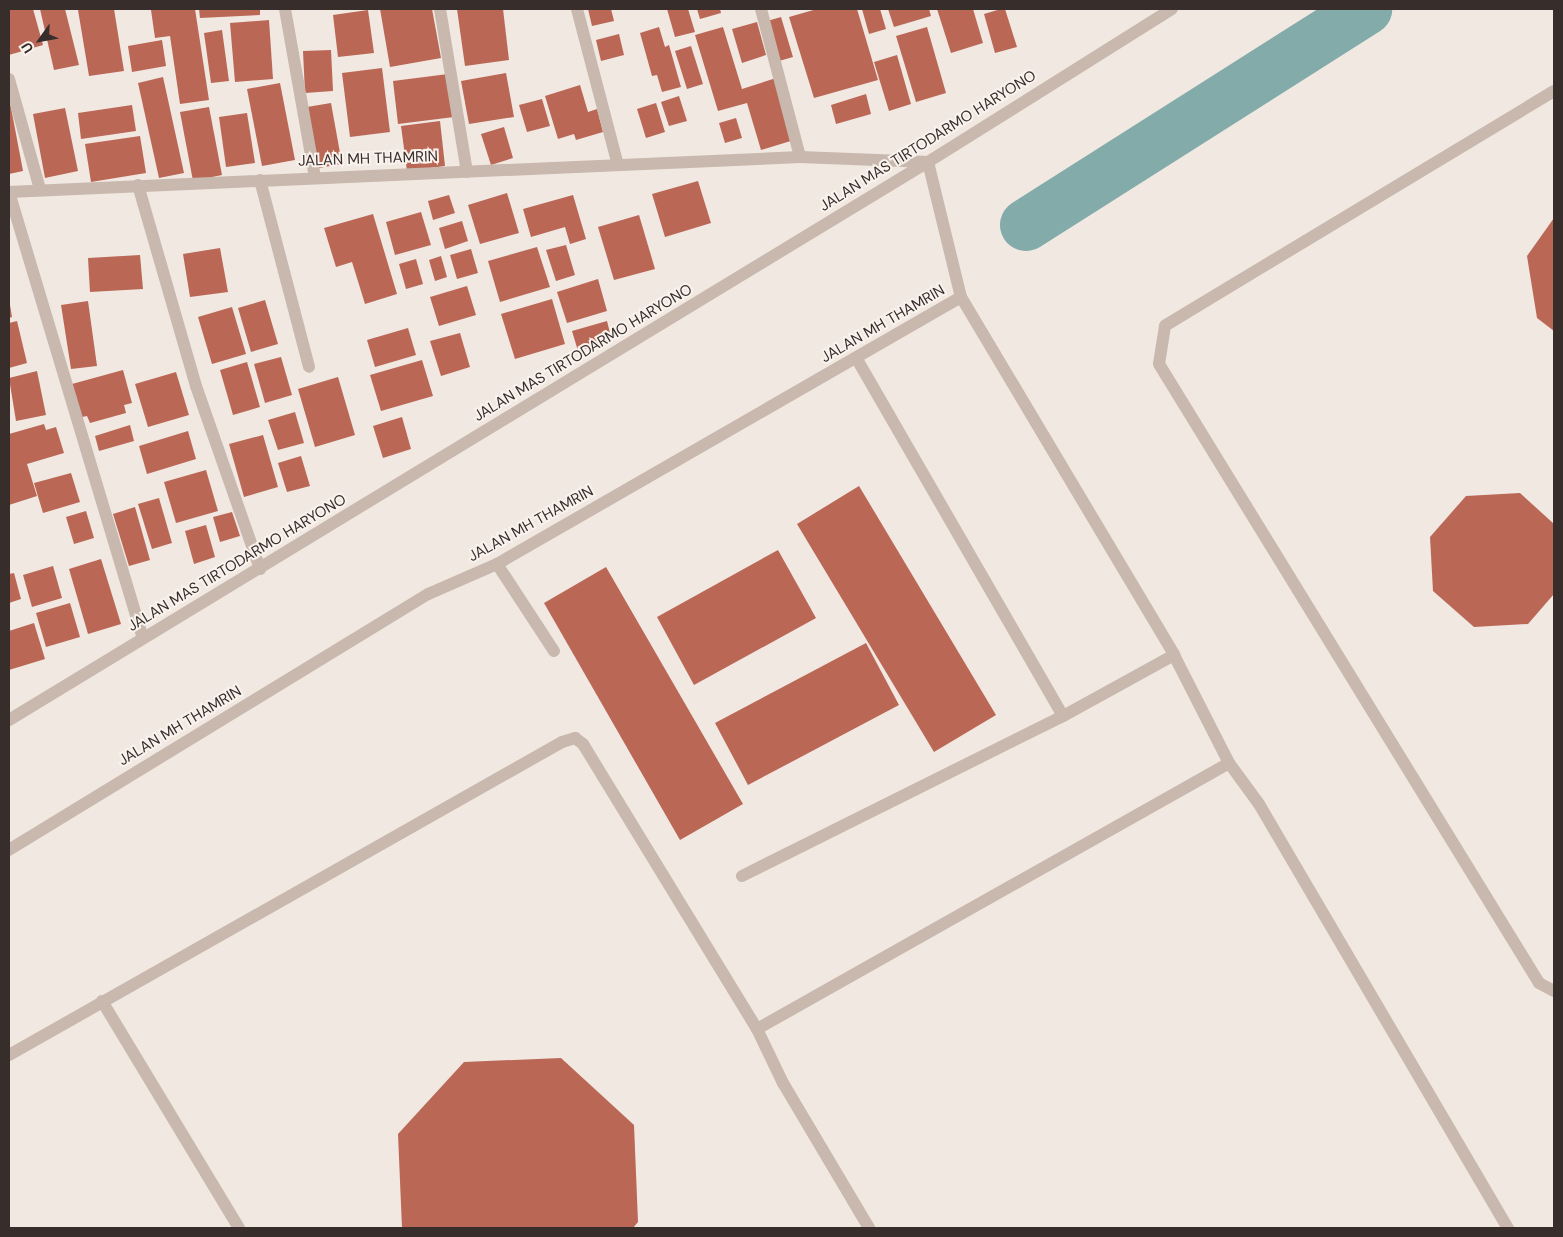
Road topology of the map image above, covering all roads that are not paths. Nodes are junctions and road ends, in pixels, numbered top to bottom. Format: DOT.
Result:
graph roads {
  1 [pos="285,9"];
  2 [pos="440,9"];
  3 [pos="577,9"];
  4 [pos="761,9"];
  5 [pos="1172,9"];
  6 [pos="9,79"];
  7 [pos="1554,92"];
  8 [pos="800,157"];
  9 [pos="928,162"];
  10 [pos="618,165"];
  11 [pos="467,172"];
  12 [pos="315,177"];
  13 [pos="260,180"];
  14 [pos="138,185"];
  15 [pos="40,189"];
  16 [pos="9,192"];
  17 [pos="961,298"];
  18 [pos="857,359"];
  19 [pos="309,367"];
  20 [pos="497,564"];
  21 [pos="260,569"];
  22 [pos="143,638"];
  23 [pos="554,651"];
  24 [pos="1174,655"];
  25 [pos="1062,716"];
  26 [pos="9,720"];
  27 [pos="1229,763"];
  28 [pos="9,850"];
  29 [pos="742,876"];
  30 [pos="1554,991"];
  31 [pos="102,1001"];
  32 [pos="758,1029"];
  33 [pos="9,1056"];
  34 [pos="239,1228"];
  35 [pos="869,1228"];
  36 [pos="1508,1228"];
  1 -- 12 [label="street"];
  2 -- 11 [label="street"];
  3 -- 10 [label="street"];
  4 -- 8 [label="street"];
  5 -- 9 [label="street, JALAN MAS TIRTODARMO HARYONO"];
  6 -- 15 [label="street"];
  7 -- 30 [label="street"];
  8 -- 9 [label="street, JALAN MH THAMRIN"];
  8 -- 10 [label="street, JALAN MH THAMRIN"];
  9 -- 17 [label="street, JALAN MH THAMRIN"];
  9 -- 21 [label="street, JALAN MAS TIRTODARMO HARYONO"];
  10 -- 11 [label="street, JALAN MH THAMRIN"];
  11 -- 12 [label="street, JALAN MH THAMRIN"];
  12 -- 13 [label="street, JALAN MH THAMRIN"];
  13 -- 14 [label="street, JALAN MH THAMRIN"];
  13 -- 19 [label="street"];
  14 -- 15 [label="street, JALAN MH THAMRIN"];
  14 -- 21 [label="street"];
  15 -- 16 [label="street, JALAN MH THAMRIN"];
  16 -- 22 [label="street"];
  17 -- 18 [label="street, JALAN MH THAMRIN"];
  17 -- 24 [label="street"];
  18 -- 20 [label="street, JALAN MH THAMRIN"];
  18 -- 25 [label="street"];
  20 -- 23 [label="street"];
  20 -- 28 [label="street, JALAN MH THAMRIN"];
  21 -- 22 [label="street, JALAN MAS TIRTODARMO HARYONO"];
  22 -- 26 [label="street, JALAN MAS TIRTODARMO HARYONO"];
  24 -- 25 [label="street"];
  24 -- 27 [label="street"];
  25 -- 29 [label="street"];
  27 -- 32 [label="street"];
  27 -- 36 [label="street"];
  31 -- 32 [label="street"];
  31 -- 33 [label="street"];
  31 -- 34 [label="street"];
  32 -- 35 [label="street"];
}
